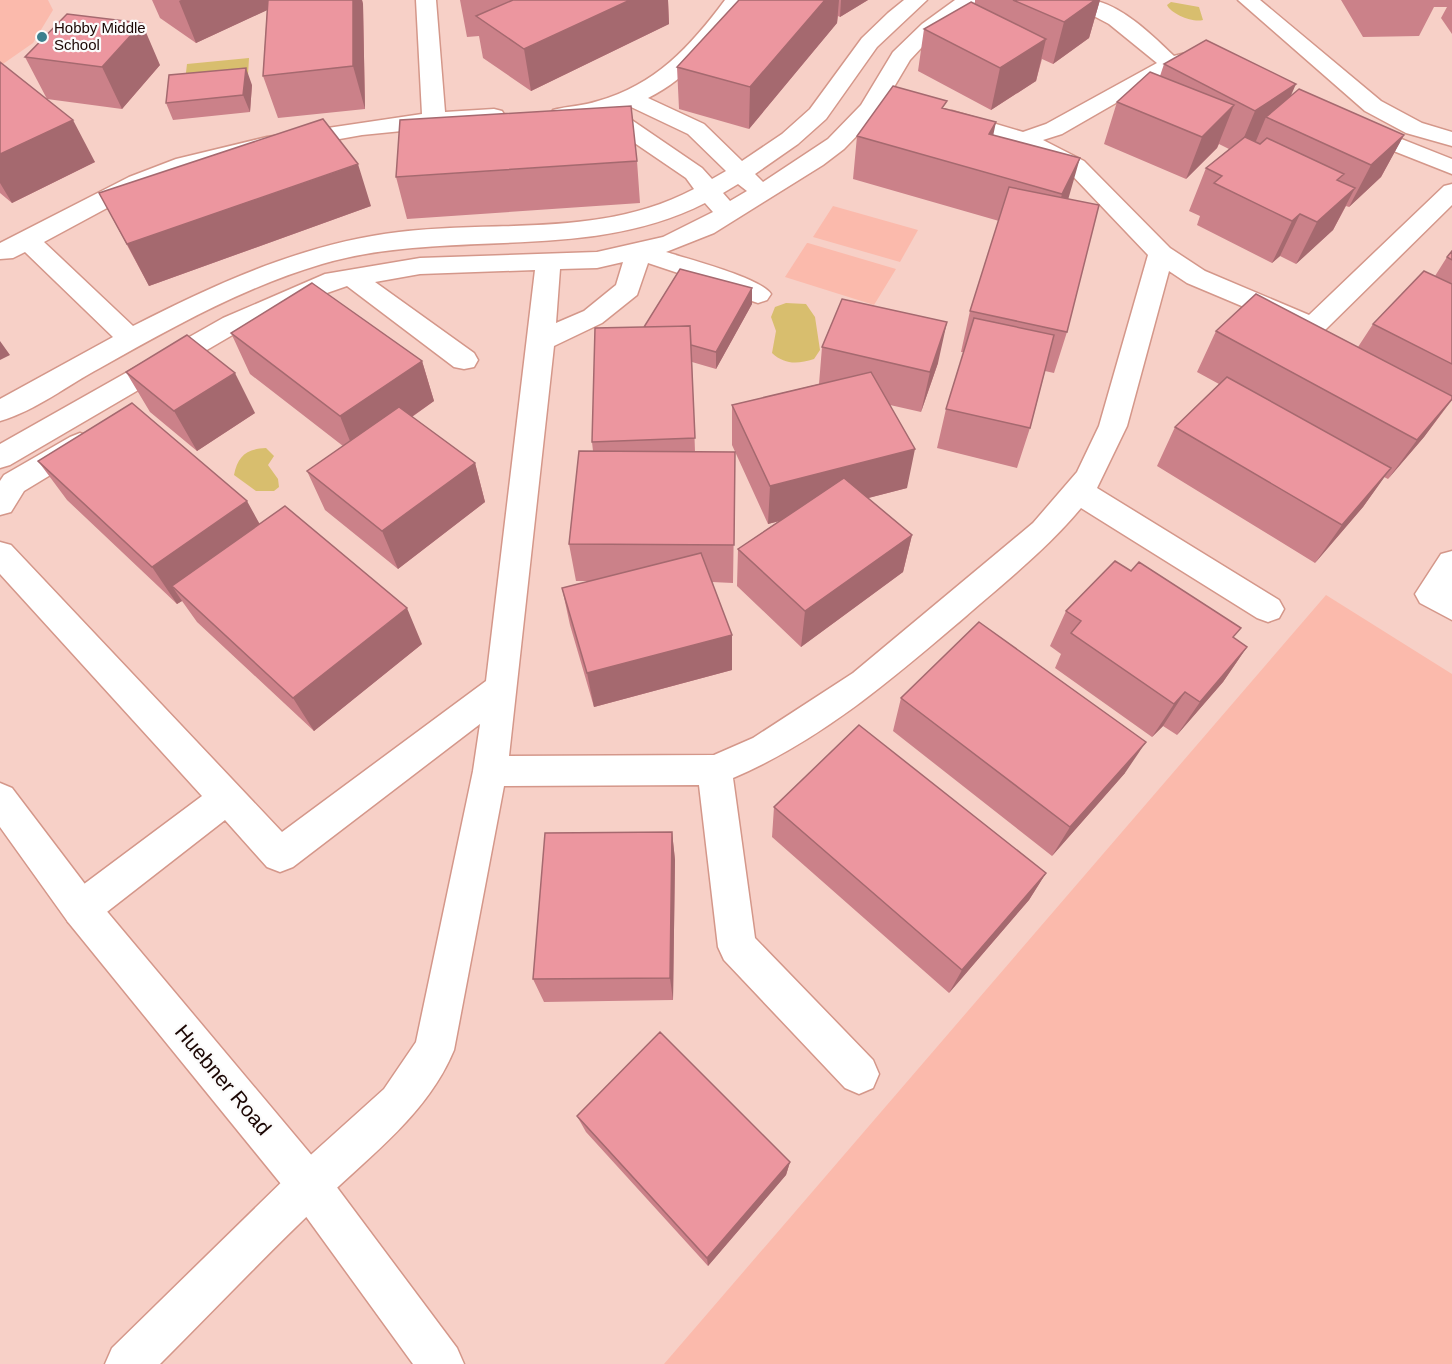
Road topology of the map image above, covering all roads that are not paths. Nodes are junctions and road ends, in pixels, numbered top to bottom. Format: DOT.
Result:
graph roads {
  1 [pos="426,0"];
  2 [pos="735,0"];
  3 [pos="917,0"];
  4 [pos="968,0"];
  5 [pos="1078,0"];
  6 [pos="1248,0"];
  7 [pos="866,47"];
  8 [pos="902,57"];
  9 [pos="1171,65"];
  10 [pos="1227,66"];
  11 [pos="629,97"];
  12 [pos="600,109"];
  13 [pos="933,113"];
  14 [pos="434,118"];
  15 [pos="1335,119"];
  16 [pos="1023,139"];
  17 [pos="1452,139"];
  18 [pos="1452,167"];
  19 [pos="739,171"];
  20 [pos="708,189"];
  21 [pos="761,193"];
  22 [pos="1450,197"];
  23 [pos="727,213"];
  24 [pos="622,226"];
  25 [pos="424,239"];
  26 [pos="28,241"];
  27 [pos="0,251"];
  28 [pos="638,253"];
  29 [pos="1161,255"];
  30 [pos="548,262"];
  31 [pos="420,266"];
  32 [pos="352,277"];
  33 [pos="758,294"];
  34 [pos="132,340"];
  35 [pos="542,341"];
  36 [pos="464,360"];
  37 [pos="108,394"];
  38 [pos="0,411"];
  39 [pos="131,414"];
  40 [pos="102,431"];
  41 [pos="0,457"];
  42 [pos="1078,491"];
  43 [pos="0,504"];
  44 [pos="0,554"];
  45 [pos="1452,563"];
  46 [pos="1452,607"];
  47 [pos="1268,609"];
  48 [pos="502,688"];
  49 [pos="714,770"];
  50 [pos="490,771"];
  51 [pos="227,798"];
  52 [pos="0,799"];
  53 [pos="81,909"];
  54 [pos="859,1074"];
  55 [pos="309,1185"];
  56 [pos="128,1364"];
  57 [pos="441,1364"];
  1 -- 14 [label="main road"];
  2 -- 11 [label="main road"];
  3 -- 7 [label="main road"];
  4 -- 8 [label="main road"];
  5 -- 9 [label="main road"];
  6 -- 17 [label="main road"];
  7 -- 8 [label="main road"];
  7 -- 19 [label="main road"];
  8 -- 21 [label="main road"];
  9 -- 10 [label="main road"];
  9 -- 16 [label="main road"];
  11 -- 12 [label="main road"];
  11 -- 19 [label="main road"];
  12 -- 14 [label="main road"];
  12 -- 20 [label="main road"];
  13 -- 16 [label="main road"];
  14 -- 26 [label="main road"];
  15 -- 18 [label="main road"];
  16 -- 29 [label="main road"];
  19 -- 20 [label="main road"];
  19 -- 21 [label="main road"];
  20 -- 23 [label="main road"];
  20 -- 24 [label="main road"];
  21 -- 23 [label="main road"];
  22 -- 29 [label="main road"];
  23 -- 28 [label="main road"];
  24 -- 25 [label="main road"];
  24 -- 28 [label="main road"];
  25 -- 31 [label="main road"];
  25 -- 34 [label="main road"];
  26 -- 27 [label="main road"];
  26 -- 34 [label="main road"];
  28 -- 30 [label="main road"];
  28 -- 33 [label="main road"];
  28 -- 35 [label="main road"];
  29 -- 42 [label="main road"];
  30 -- 31 [label="main road"];
  30 -- 35 [label="main road"];
  31 -- 32 [label="main road"];
  32 -- 36 [label="main road"];
  32 -- 37 [label="main road"];
  34 -- 37 [label="main road"];
  34 -- 38 [label="main road"];
  35 -- 48 [label="main road"];
  37 -- 39 [label="main road"];
  37 -- 41 [label="main road"];
  40 -- 43 [label="main road"];
  42 -- 47 [label="main road"];
  42 -- 49 [label="main road"];
  44 -- 51 [label="main road"];
  45 -- 46 [label="main road"];
  48 -- 50 [label="main road"];
  48 -- 51 [label="main road"];
  49 -- 50 [label="main road"];
  49 -- 54 [label="main road"];
  50 -- 55 [label="main road"];
  51 -- 53 [label="main road"];
  52 -- 53 [label="main road, Huebner Road"];
  53 -- 55 [label="main road, Huebner Road"];
  55 -- 56 [label="main road"];
  55 -- 57 [label="main road, Huebner Road"];
}
